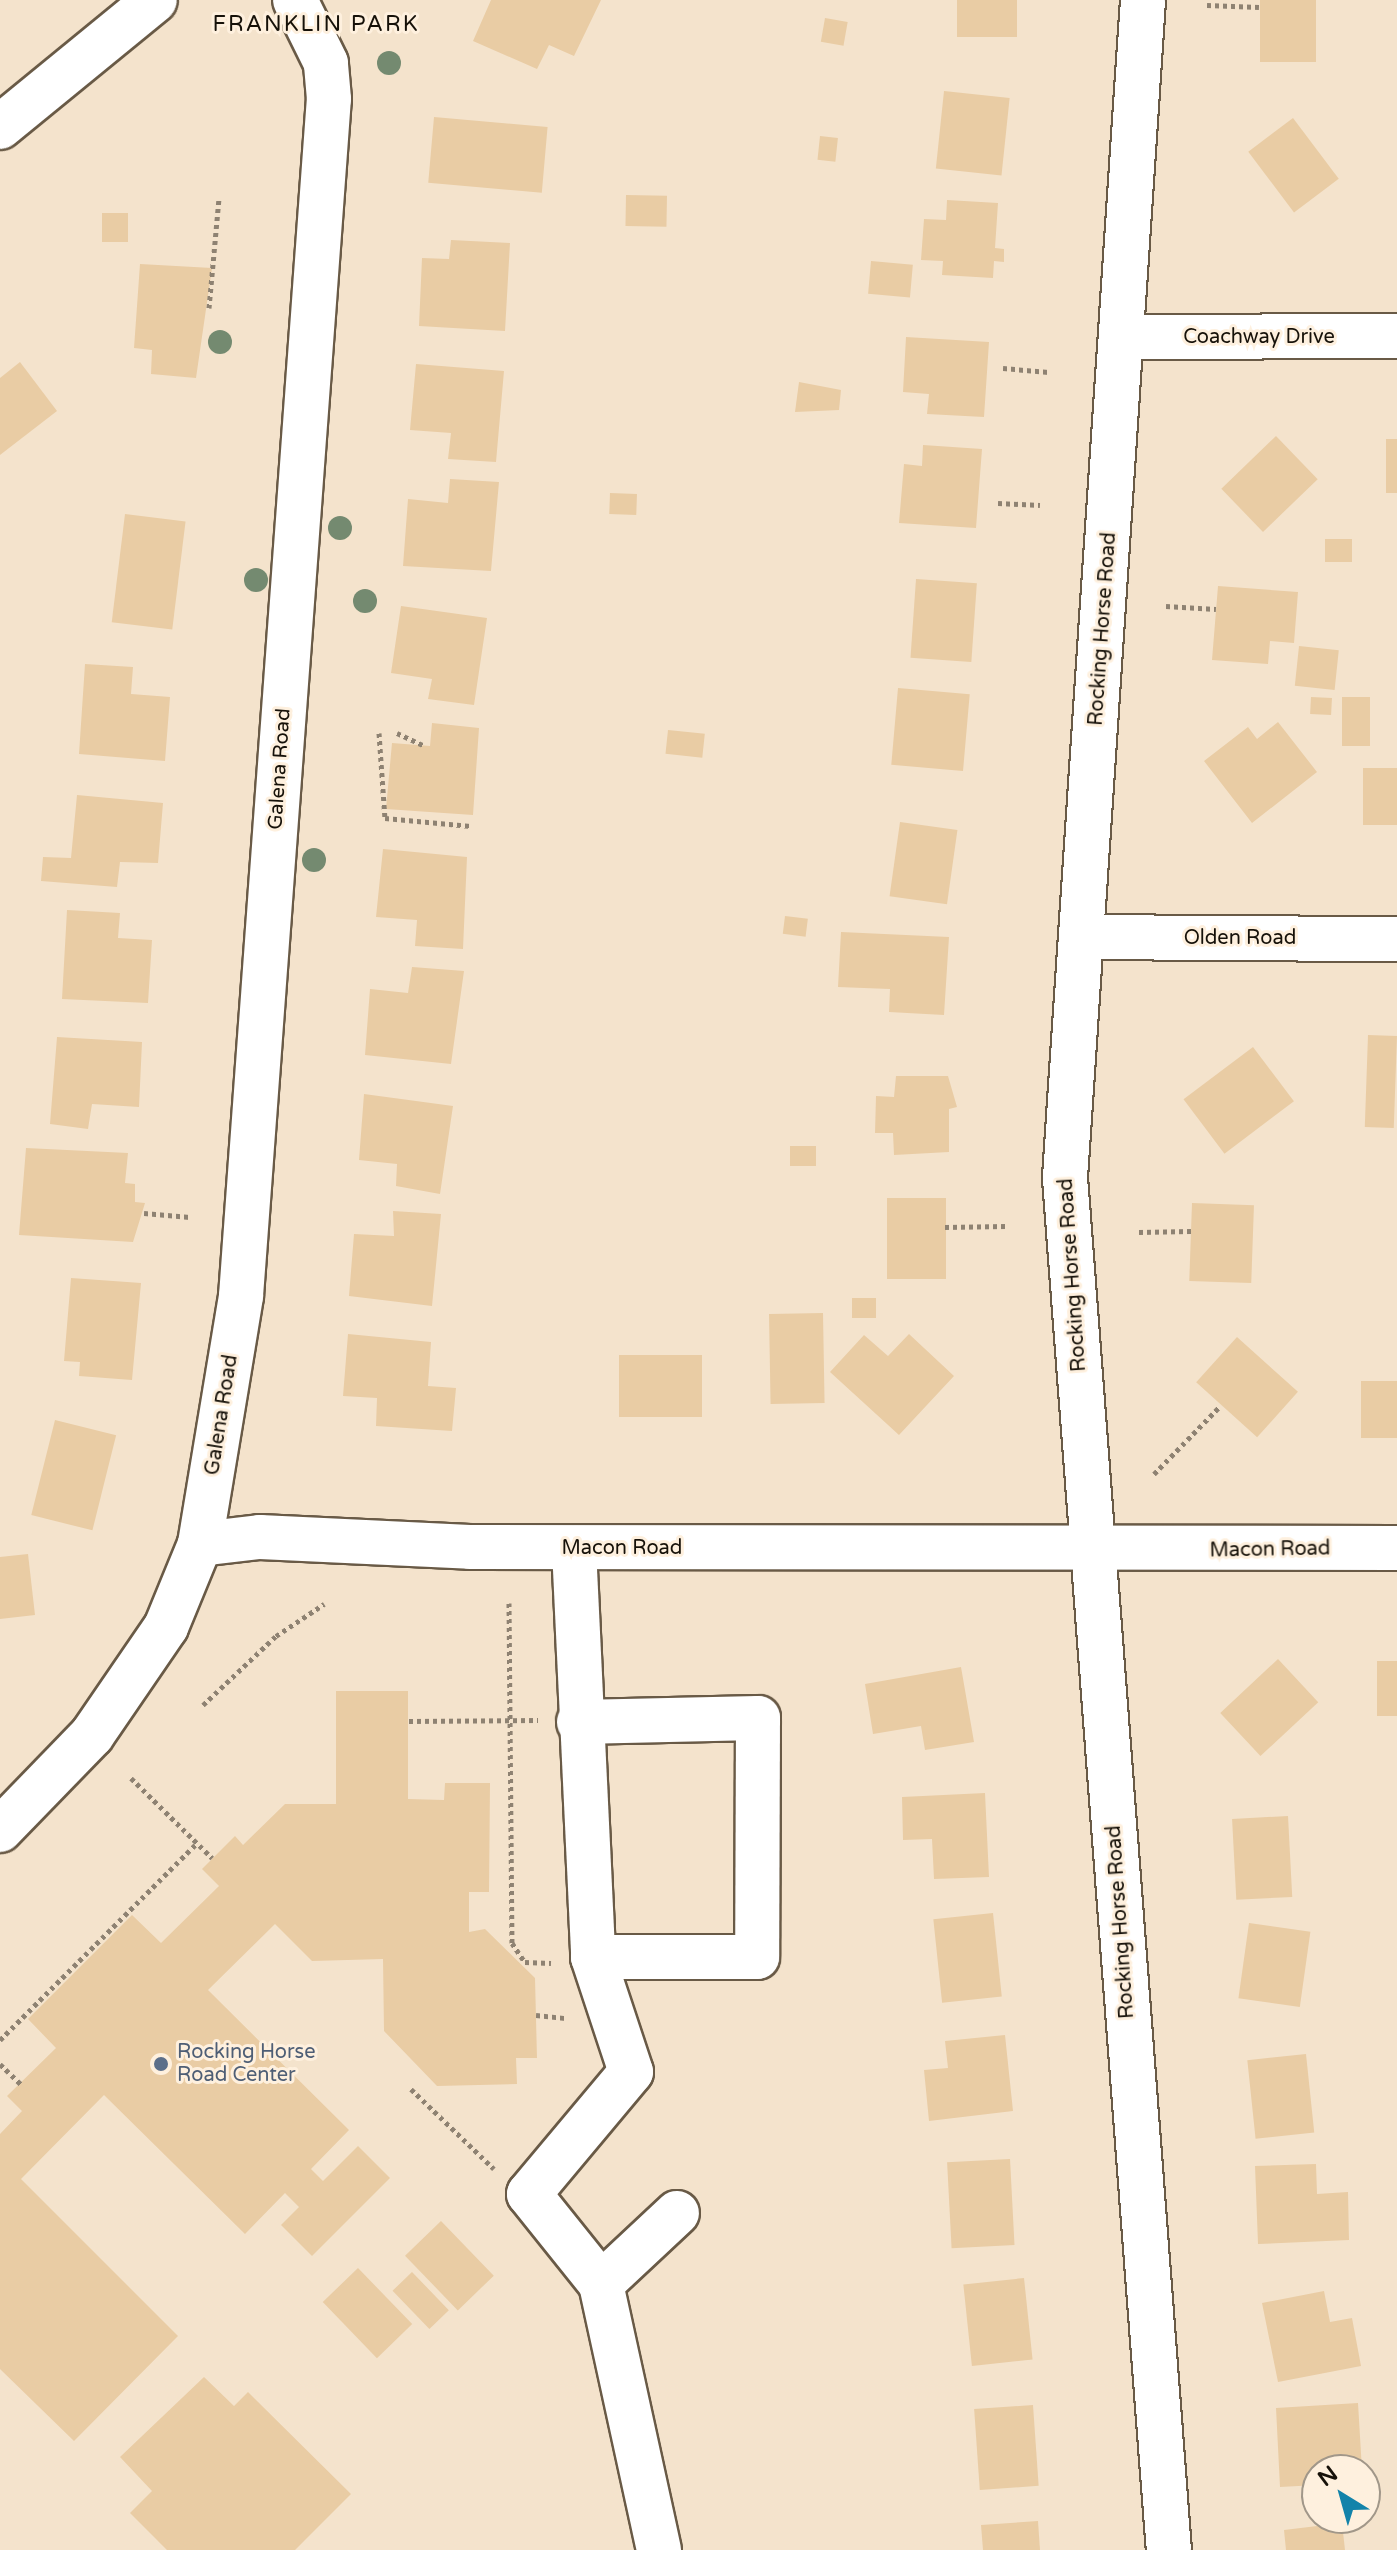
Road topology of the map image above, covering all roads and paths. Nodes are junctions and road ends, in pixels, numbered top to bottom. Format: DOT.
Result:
graph roads {
  1 [pos="155,0"];
  2 [pos="295,0"];
  3 [pos="1143,0"];
  4 [pos="1207,5"];
  5 [pos="1259,7"];
  6 [pos="0,127"];
  7 [pos="219,198"];
  8 [pos="209,308"];
  9 [pos="1397,336"];
  10 [pos="1122,337"];
  11 [pos="1003,368"];
  12 [pos="1049,372"];
  13 [pos="998,503"];
  14 [pos="1040,505"];
  15 [pos="1166,606"];
  16 [pos="1216,609"];
  17 [pos="379,733"];
  18 [pos="397,733"];
  19 [pos="423,745"];
  20 [pos="471,826"];
  21 [pos="1082,937"];
  22 [pos="1397,939"];
  23 [pos="144,1213"];
  24 [pos="190,1217"];
  25 [pos="1006,1226"];
  26 [pos="945,1227"];
  27 [pos="1191,1231"];
  28 [pos="1139,1232"];
  29 [pos="1221,1405"];
  30 [pos="1154,1474"];
  31 [pos="200,1544"];
  32 [pos="574,1548"];
  33 [pos="1397,1548"];
  34 [pos="1093,1552"];
  35 [pos="509,1603"];
  36 [pos="324,1604"];
  37 [pos="203,1705"];
  38 [pos="506,1719"];
  39 [pos="409,1721"];
  40 [pos="579,1722"];
  41 [pos="131,1778"];
  42 [pos="0,1830"];
  43 [pos="197,1843"];
  44 [pos="212,1858"];
  45 [pos="580,1960"];
  46 [pos="536,2015"];
  47 [pos="571,2028"];
  48 [pos="0,2040"];
  49 [pos="0,2064"];
  50 [pos="21,2084"];
  51 [pos="411,2089"];
  52 [pos="473,2154"];
  53 [pos="677,2213"];
  54 [pos="601,2284"];
  55 [pos="659,2550"];
  56 [pos="1169,2550"];
  1 -- 6 [label="street"];
  2 -- 31 [label="street, Galena Road"];
  3 -- 10 [label="street, Rocking Horse Road"];
  4 -- 5 [label="path"];
  7 -- 8 [label="path"];
  9 -- 10 [label="street, Coachway Drive"];
  10 -- 21 [label="street, Rocking Horse Road"];
  11 -- 12 [label="path"];
  13 -- 14 [label="path"];
  15 -- 16 [label="path"];
  17 -- 20 [label="path"];
  18 -- 19 [label="path"];
  21 -- 22 [label="street, Olden Road"];
  21 -- 34 [label="street, Rocking Horse Road"];
  23 -- 24 [label="path"];
  25 -- 26 [label="path"];
  27 -- 28 [label="path"];
  29 -- 30 [label="path"];
  31 -- 32 [label="street, Macon Road"];
  31 -- 42 [label="street"];
  32 -- 34 [label="street, Macon Road"];
  32 -- 40 [label="street"];
  33 -- 34 [label="street, Macon Road"];
  34 -- 56 [label="street, Rocking Horse Road"];
  35 -- 38 [label="path"];
  36 -- 37 [label="path"];
  38 -- 39 [label="path"];
  38 -- 45 [label="path"];
  40 -- 45 [label="street"];
  40 -- 45 [label="street"];
  41 -- 43 [label="path"];
  43 -- 44 [label="path"];
  43 -- 48 [label="path"];
  45 -- 54 [label="street"];
  46 -- 47 [label="path"];
  49 -- 50 [label="path"];
  51 -- 52 [label="path"];
  53 -- 54 [label="street"];
  54 -- 55 [label="street"];
}
